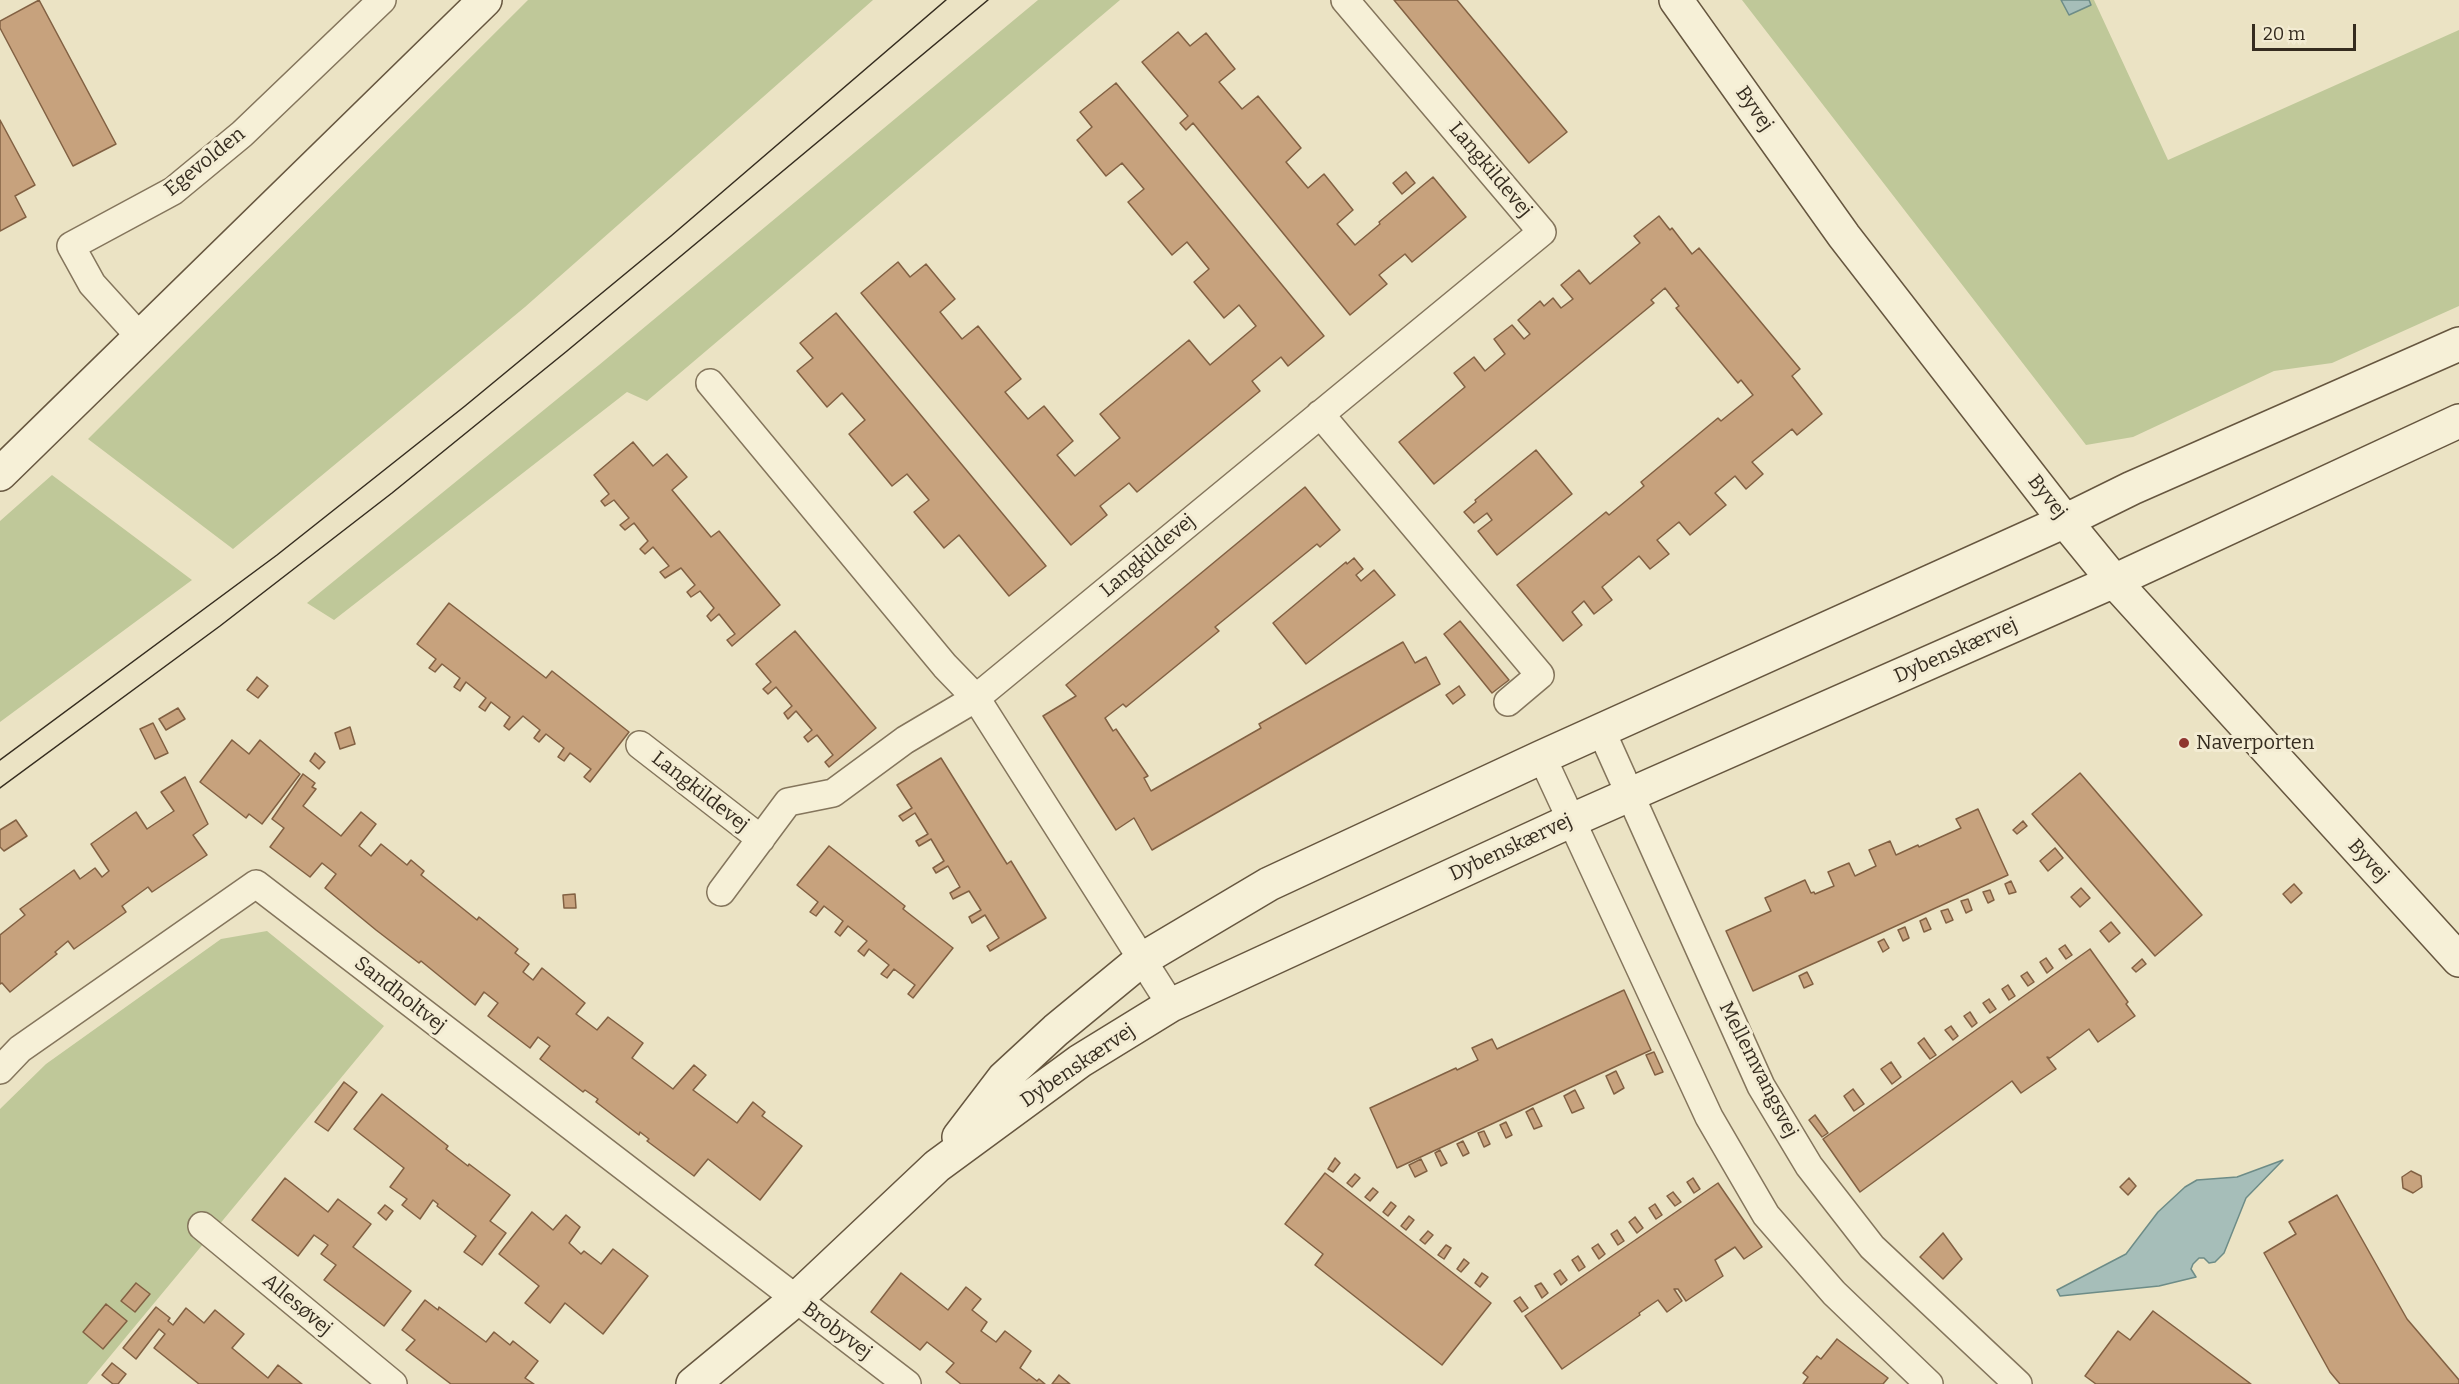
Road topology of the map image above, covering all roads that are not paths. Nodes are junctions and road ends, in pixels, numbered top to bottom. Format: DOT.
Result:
graph roads {
  1 [pos="382,0"];
  2 [pos="485,0"];
  3 [pos="1345,0"];
  4 [pos="1676,0"];
  5 [pos="141,338"];
  6 [pos="2459,344"];
  7 [pos="710,383"];
  8 [pos="1320,414"];
  9 [pos="2459,421"];
  10 [pos="0,474"];
  11 [pos="2065,521"];
  12 [pos="2114,581"];
  13 [pos="976,698"];
  14 [pos="1508,702"];
  15 [pos="1601,730"];
  16 [pos="640,746"];
  17 [pos="1542,757"];
  18 [pos="1629,795"];
  19 [pos="1570,821"];
  20 [pos="761,839"];
  21 [pos="721,892"];
  22 [pos="1142,960"];
  23 [pos="2459,960"];
  24 [pos="1171,1005"];
  25 [pos="0,1070"];
  26 [pos="937,1166"];
  27 [pos="202,1226"];
  28 [pos="796,1299"];
  29 [pos="393,1384"];
  30 [pos="693,1384"];
  31 [pos="907,1384"];
  32 [pos="1929,1384"];
  33 [pos="2018,1384"];
  1 -- 5 [label="street, Egevolden"];
  2 -- 5 [label="street"];
  3 -- 8 [label="street, Langkildevej"];
  4 -- 11 [label="street, Byvej"];
  5 -- 10 [label="street"];
  6 -- 11 [label="street"];
  7 -- 13 [label="street"];
  8 -- 13 [label="street, Langkildevej"];
  8 -- 14 [label="street"];
  9 -- 12 [label="street"];
  11 -- 12 [label="street, Byvej"];
  11 -- 15 [label="street, Dybenskærvej"];
  12 -- 18 [label="street, Dybenskærvej"];
  12 -- 23 [label="street, Byvej"];
  13 -- 20 [label="street, Langkildevej"];
  13 -- 22 [label="street"];
  15 -- 17 [label="street, Dybenskærvej"];
  15 -- 18 [label="street, Mellemvangsvej"];
  16 -- 20 [label="street, Langkildevej"];
  17 -- 19 [label="street"];
  17 -- 22 [label="street, Dybenskærvej"];
  18 -- 19 [label="street, Dybenskærvej"];
  18 -- 33 [label="street, Mellemvangsvej"];
  19 -- 24 [label="street, Dybenskærvej"];
  19 -- 32 [label="street"];
  20 -- 21 [label="street, Langkildevej"];
  22 -- 24 [label="street"];
  22 -- 26 [label="street, Dybenskærvej"];
  24 -- 26 [label="street, Dybenskærvej"];
  25 -- 28 [label="street, Sandholtvej"];
  26 -- 28 [label="street, Dybenskærvej"];
  27 -- 29 [label="street, Allesøvej"];
  28 -- 30 [label="street, Dybenskærvej"];
  28 -- 31 [label="street, Brobyvej"];
}
